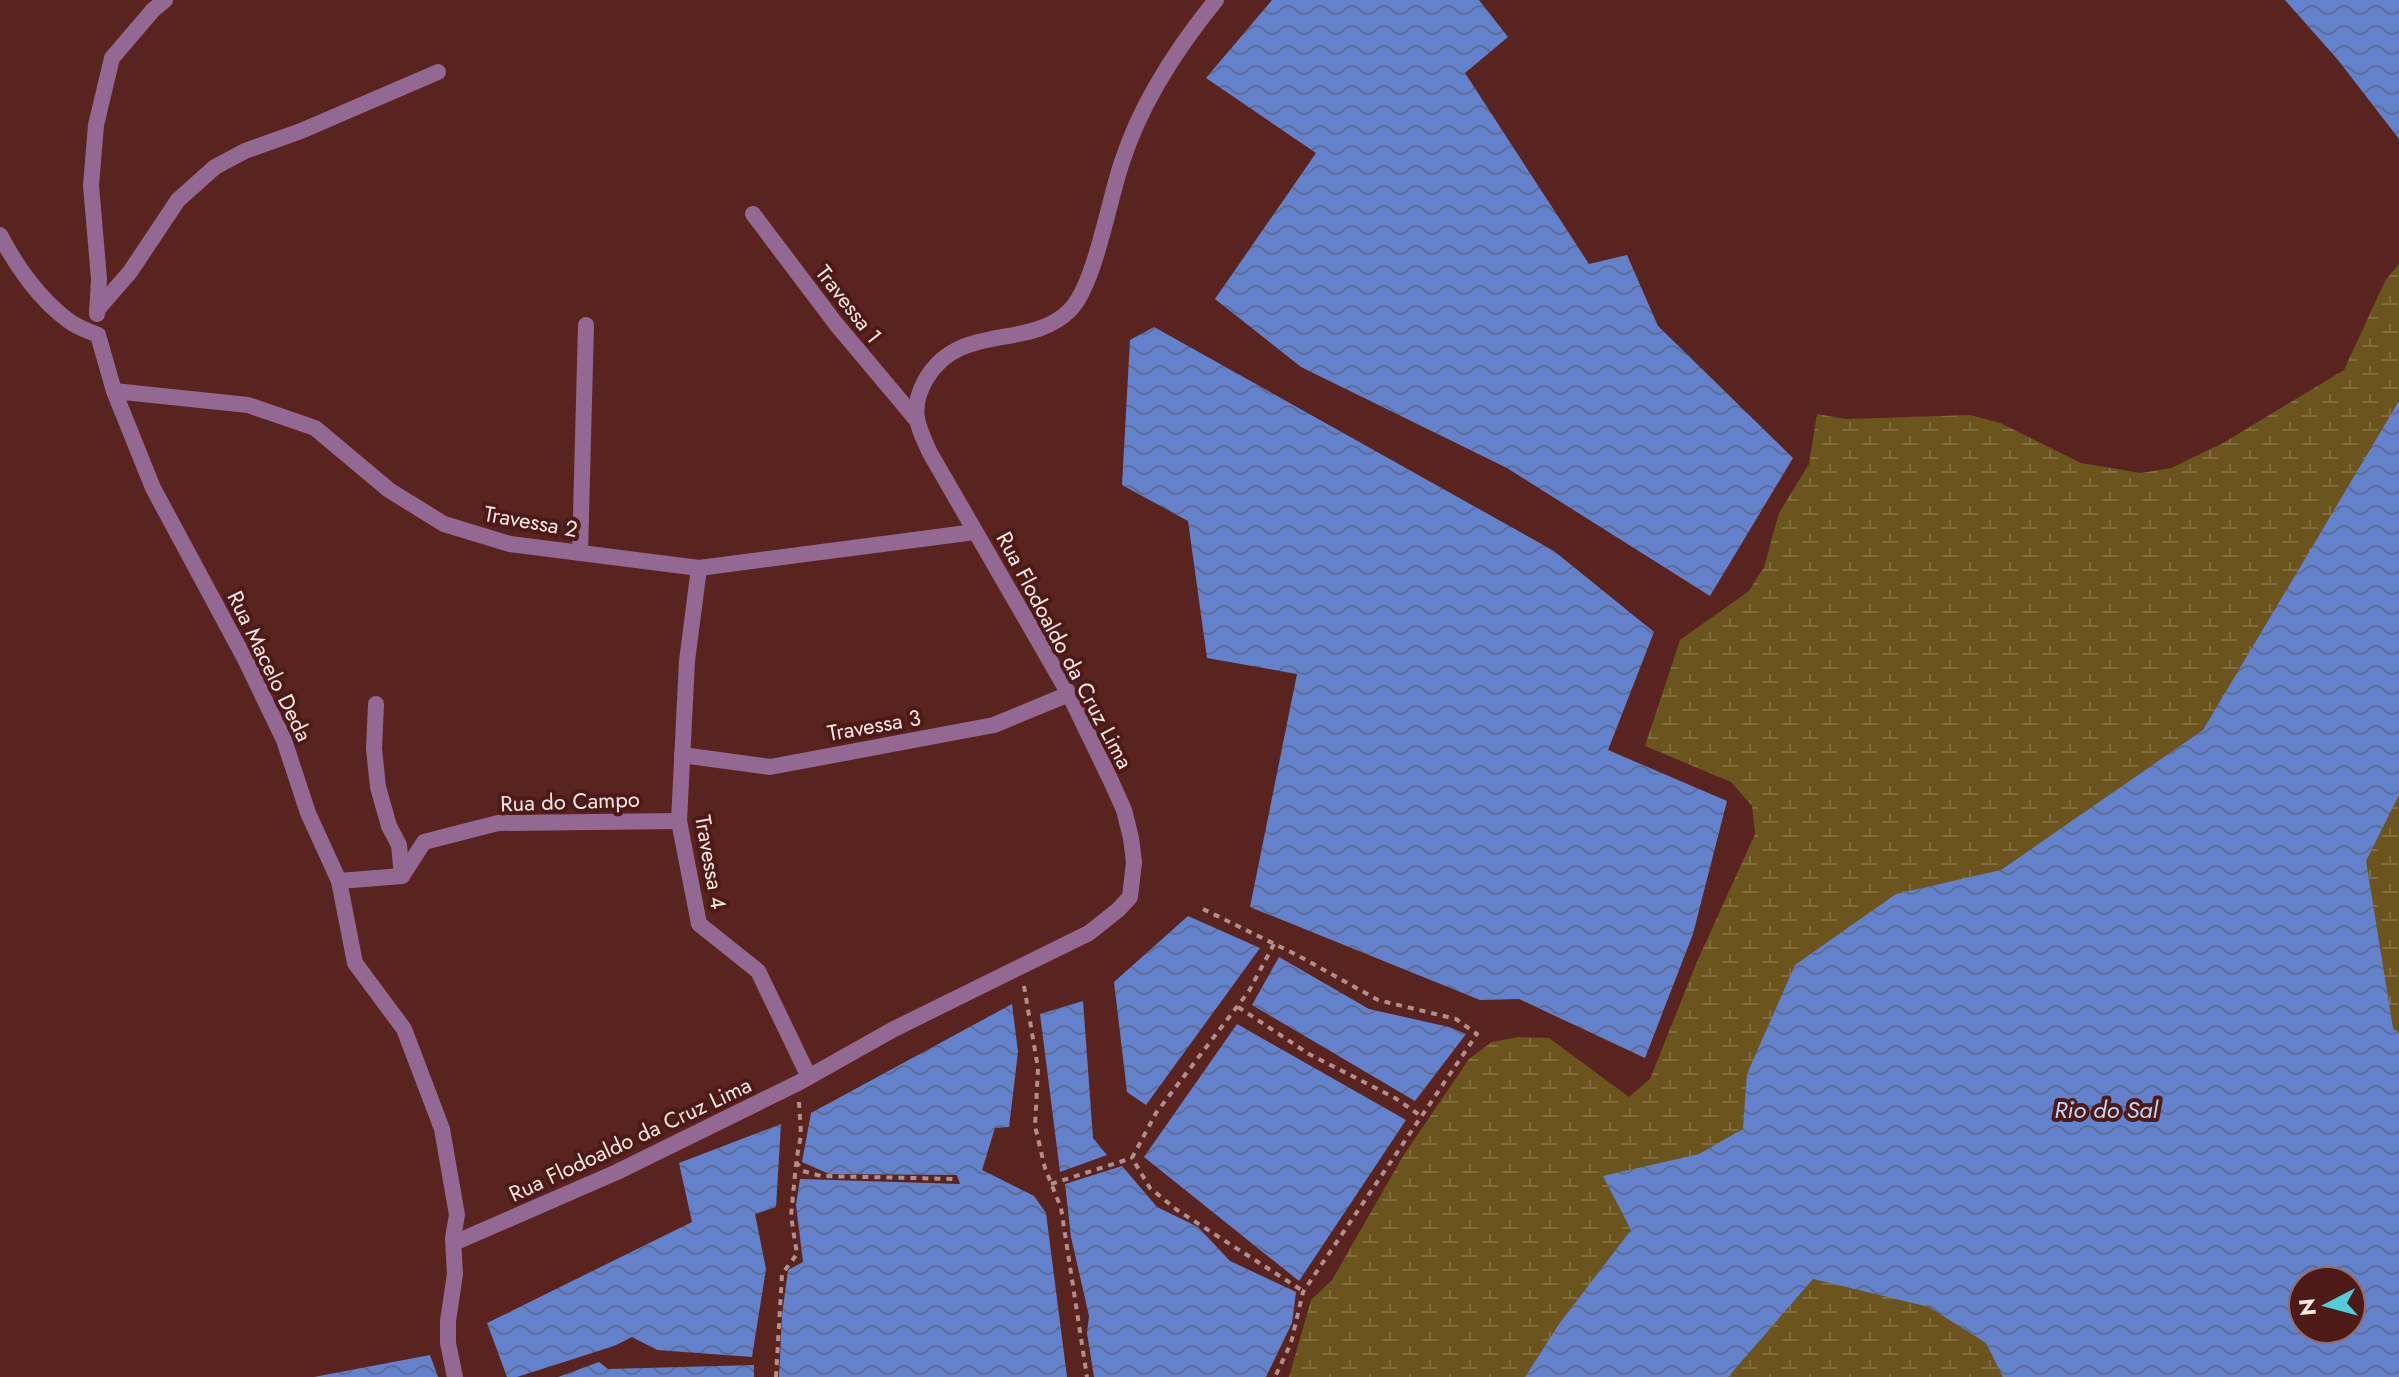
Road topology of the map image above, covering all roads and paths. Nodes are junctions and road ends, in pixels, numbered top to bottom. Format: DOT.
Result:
graph roads {
  1 [pos="165,0"];
  2 [pos="1216,0"];
  3 [pos="438,72"];
  4 [pos="753,214"];
  5 [pos="0,235"];
  6 [pos="97,310"];
  7 [pos="586,325"];
  8 [pos="98,335"];
  9 [pos="114,391"];
  10 [pos="915,418"];
  11 [pos="975,532"];
  12 [pos="580,553"];
  13 [pos="699,568"];
  14 [pos="1069,694"];
  15 [pos="376,704"];
  16 [pos="682,755"];
  17 [pos="679,821"];
  18 [pos="402,876"];
  19 [pos="339,881"];
  20 [pos="1203,909"];
  21 [pos="1274,944"];
  22 [pos="1021,968"];
  23 [pos="1238,1007"];
  24 [pos="804,1080"];
  25 [pos="1421,1116"];
  26 [pos="1132,1158"];
  27 [pos="796,1162"];
  28 [pos="956,1179"];
  29 [pos="1051,1184"];
  30 [pos="454,1243"];
  31 [pos="1303,1292"];
  32 [pos="455,1377"];
  33 [pos="776,1377"];
  34 [pos="1087,1377"];
  35 [pos="1275,1377"];
  1 -- 6 [label="street, Rua Macelo Deda"];
  2 -- 10 [label="street"];
  3 -- 6 [label="street"];
  4 -- 10 [label="street, Travessa 1"];
  5 -- 8 [label="street"];
  6 -- 8 [label="street, Rua Macelo Deda"];
  7 -- 12 [label="street"];
  8 -- 9 [label="street, Rua Macelo Deda"];
  9 -- 12 [label="street, Travessa 2"];
  9 -- 19 [label="street, Rua Macelo Deda"];
  10 -- 11 [label="street, Rua Flodoaldo da Cruz Lima"];
  11 -- 13 [label="street, Travessa 2"];
  11 -- 14 [label="street, Rua Flodoaldo da Cruz Lima"];
  12 -- 13 [label="street, Travessa 2"];
  13 -- 16 [label="street, Travessa 4"];
  14 -- 16 [label="street, Travessa 3"];
  14 -- 22 [label="street, Rua Flodoaldo da Cruz Lima"];
  15 -- 18 [label="street"];
  16 -- 17 [label="street, Travessa 4"];
  17 -- 18 [label="street, Rua do Campo"];
  17 -- 24 [label="street, Travessa 4"];
  18 -- 19 [label="street"];
  19 -- 30 [label="street, Rua Macelo Deda"];
  20 -- 21 [label="path"];
  21 -- 23 [label="path"];
  21 -- 25 [label="path"];
  22 -- 24 [label="street, Rua Flodoaldo da Cruz Lima"];
  22 -- 29 [label="path"];
  23 -- 25 [label="path"];
  23 -- 26 [label="path"];
  24 -- 27 [label="path"];
  24 -- 30 [label="street, Rua Flodoaldo da Cruz Lima"];
  25 -- 31 [label="path"];
  26 -- 29 [label="path"];
  26 -- 31 [label="path"];
  27 -- 28 [label="path"];
  27 -- 33 [label="path"];
  29 -- 34 [label="path"];
  30 -- 32 [label="street, Rua Macelo Deda"];
  31 -- 35 [label="path"];
}
